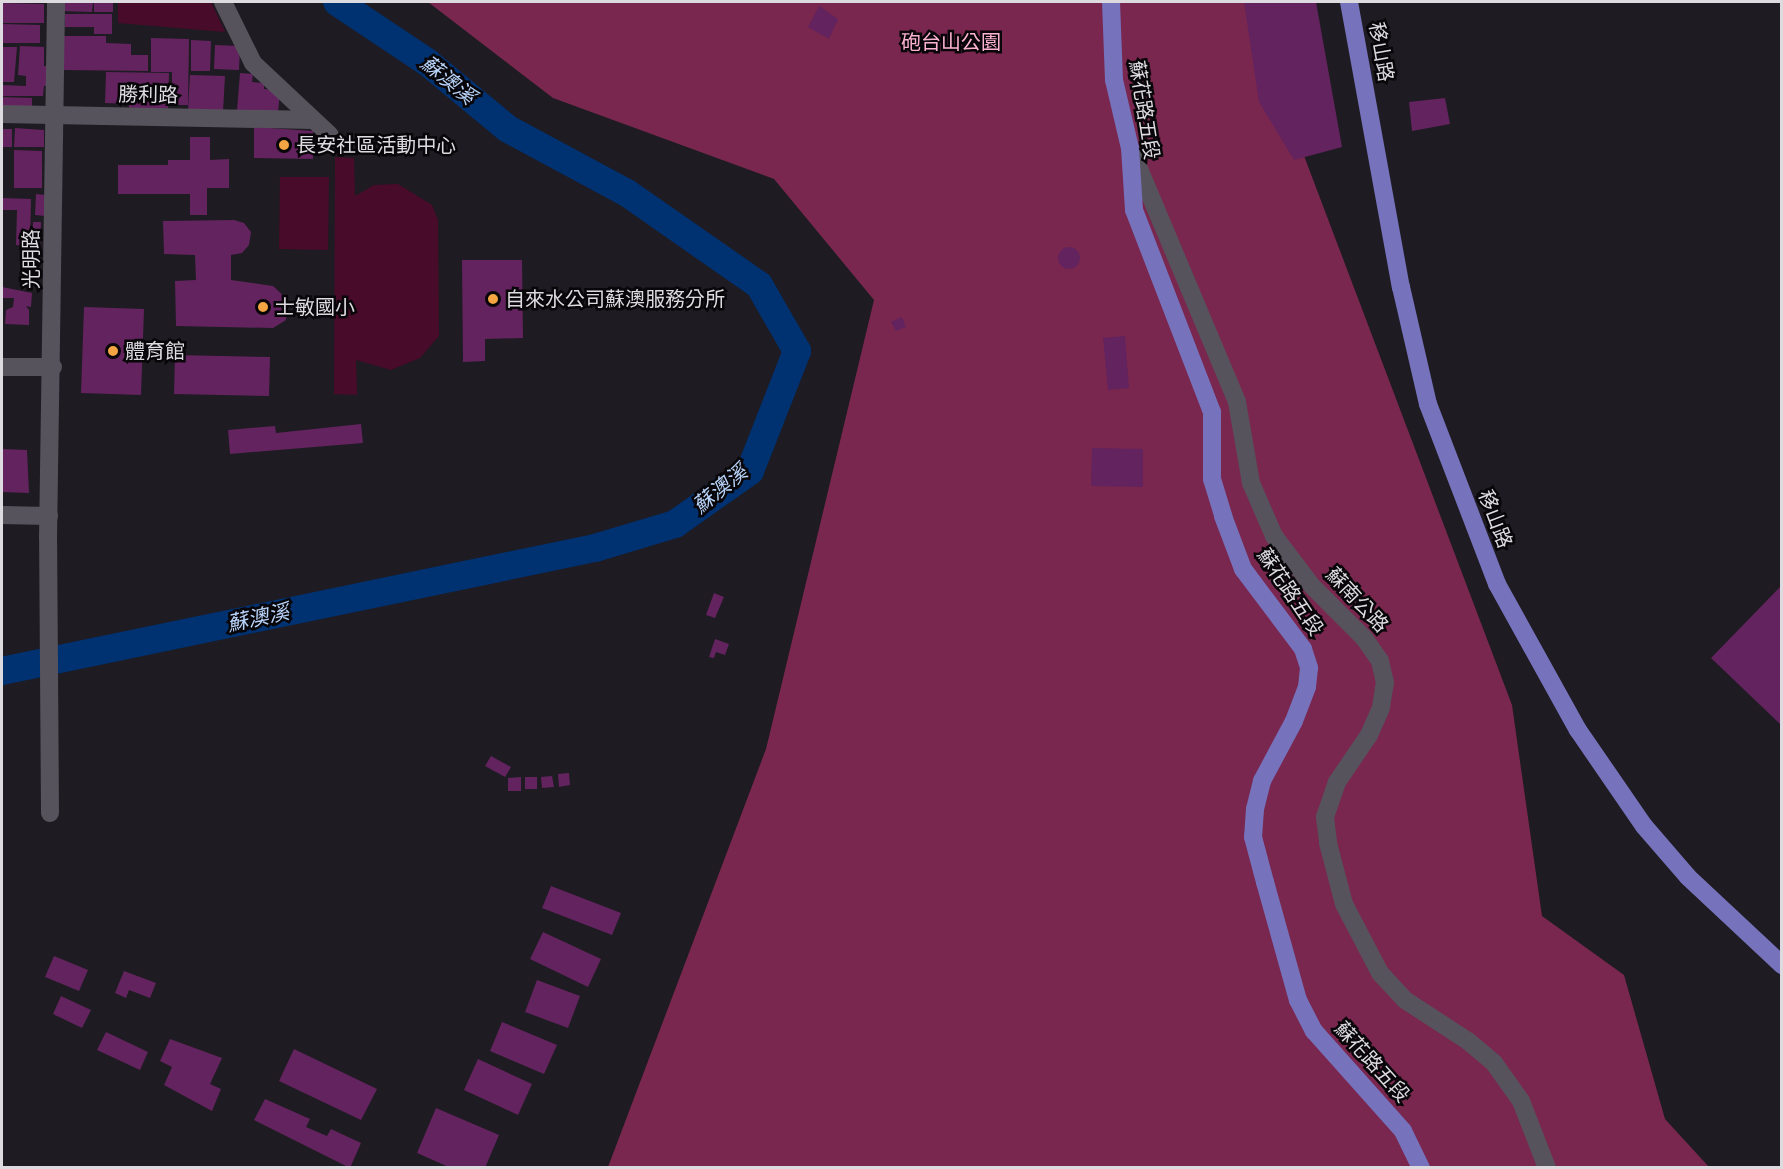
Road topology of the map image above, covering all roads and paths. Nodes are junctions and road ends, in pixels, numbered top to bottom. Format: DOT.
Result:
graph roads {
  1 [pos="56,2"];
  2 [pos="223,2"];
  3 [pos="1111,2"];
  4 [pos="1349,2"];
  5 [pos="2,114"];
  6 [pos="54,116"];
  7 [pos="313,120"];
  8 [pos="330,135"];
  9 [pos="1130,148"];
  10 [pos="2,367"];
  11 [pos="53,367"];
  12 [pos="2,515"];
  13 [pos="49,516"];
  14 [pos="50,813"];
  15 [pos="1782,965"];
  16 [pos="1421,1167"];
  17 [pos="1547,1167"];
  1 -- 6 [label="street, 光明路"];
  2 -- 7 [label="street"];
  3 -- 9 [label="main road, 蘇花路五段"];
  4 -- 15 [label="main road, 移山路"];
  5 -- 6 [label="street, 勝利路"];
  6 -- 7 [label="street, 勝利路"];
  6 -- 11 [label="street, 光明路"];
  7 -- 8 [label="street"];
  9 -- 16 [label="main road, 蘇花路五段"];
  9 -- 17 [label="street, 蘇南公路"];
  10 -- 11 [label="street"];
  11 -- 13 [label="street, 光明路"];
  12 -- 13 [label="street"];
  13 -- 14 [label="street, 光明路"];
}
